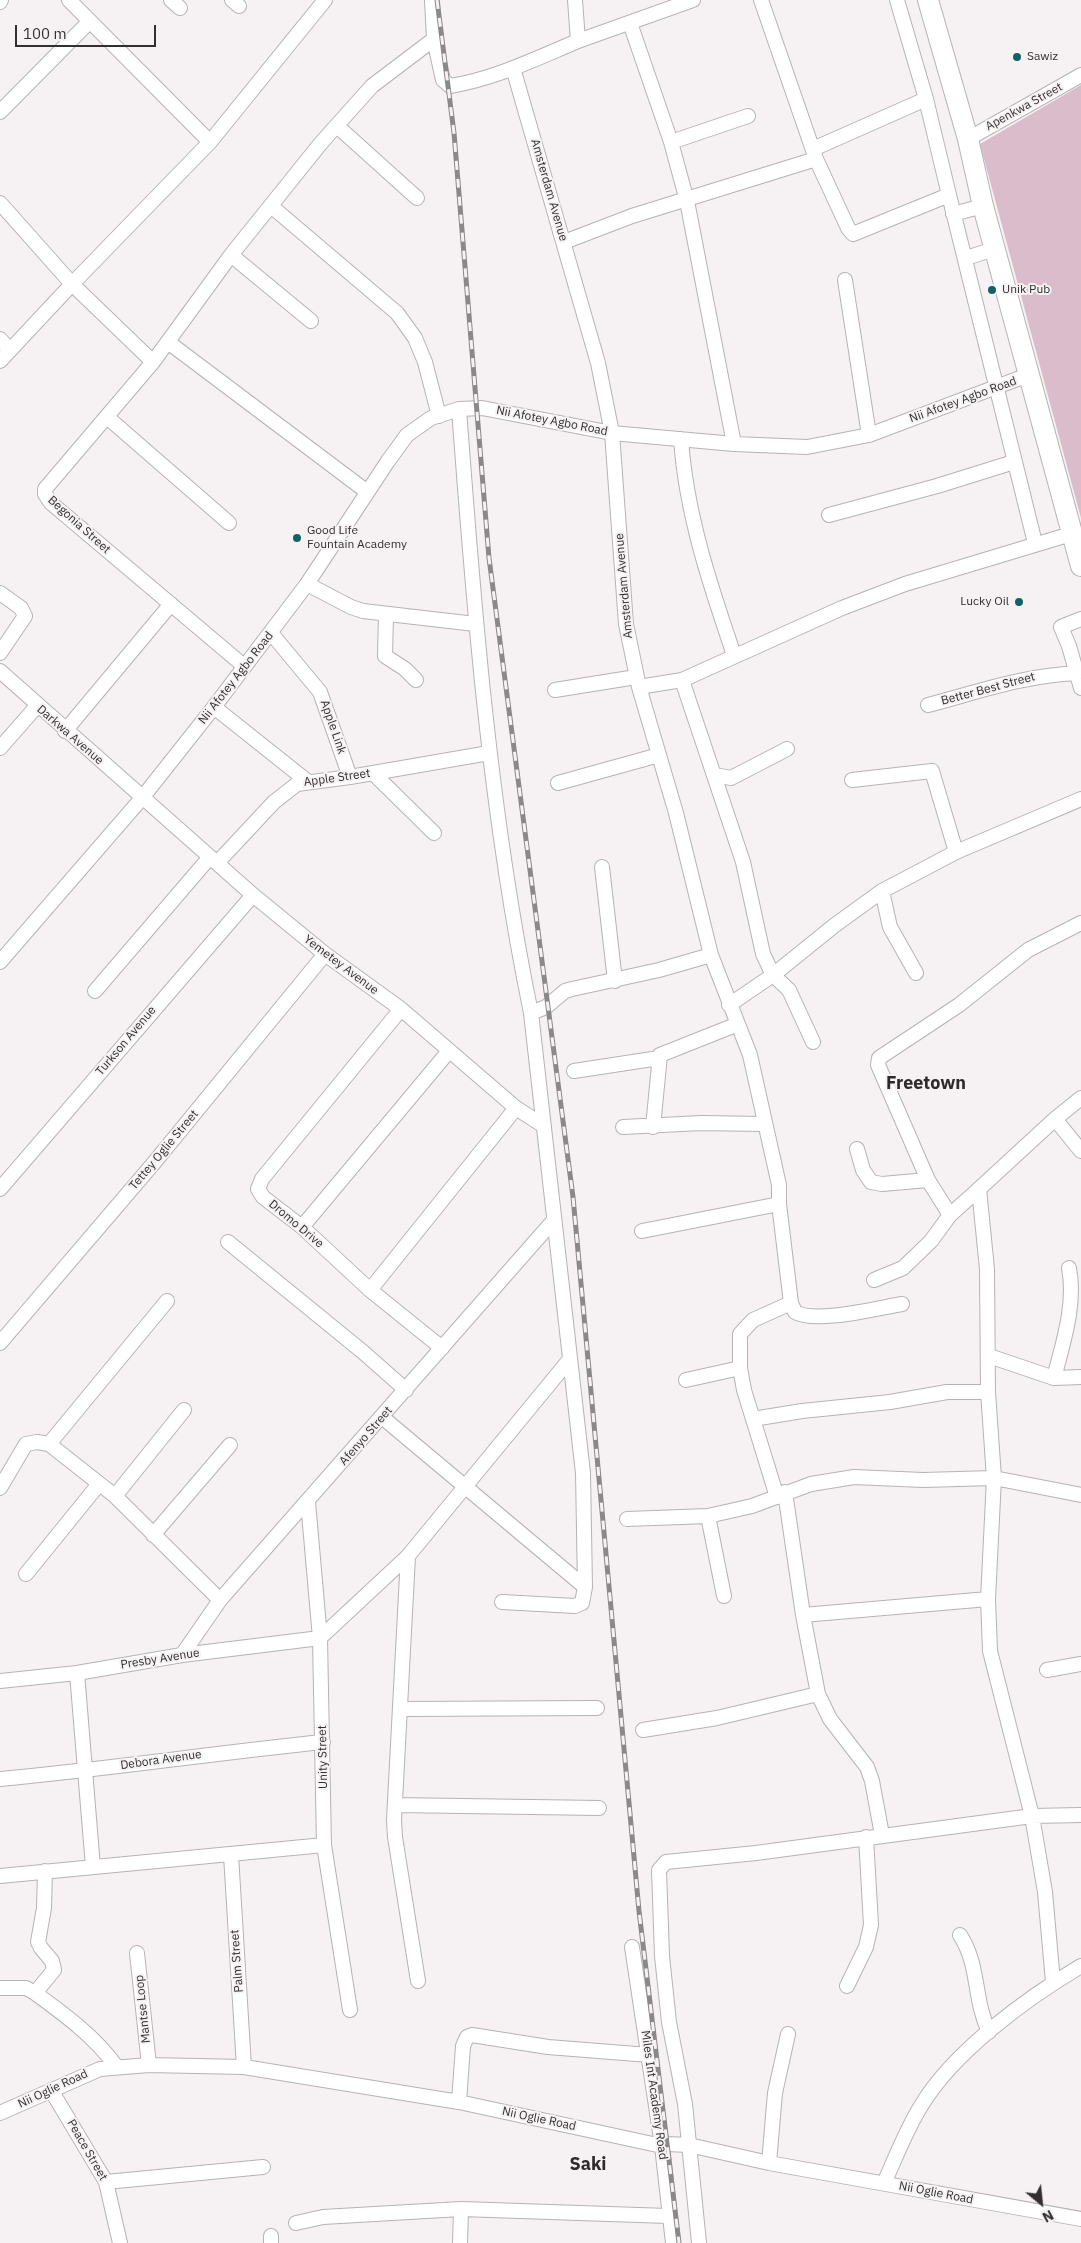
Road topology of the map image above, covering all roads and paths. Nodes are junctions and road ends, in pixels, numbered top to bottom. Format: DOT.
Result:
graph roads {
  1 [pos="69,0"];
  2 [pos="323,0"];
  3 [pos="432,0"];
  4 [pos="575,0"];
  5 [pos="761,0"];
  6 [pos="897,0"];
  7 [pos="928,0"];
  8 [pos="687,1"];
  9 [pos="90,21"];
  10 [pos="630,23"];
  11 [pos="434,39"];
  12 [pos="578,40"];
  13 [pos="514,68"];
  14 [pos="1081,75"];
  15 [pos="926,99"];
  16 [pos="0,112"];
  17 [pos="748,116"];
  18 [pos="337,126"];
  19 [pos="968,139"];
  20 [pos="210,142"];
  21 [pos="671,142"];
  22 [pos="815,154"];
  23 [pos="948,195"];
  24 [pos="417,198"];
  25 [pos="687,201"];
  26 [pos="0,203"];
  27 [pos="271,206"];
  28 [pos="983,206"];
  29 [pos="953,214"];
  30 [pos="564,242"];
  31 [pos="994,249"];
  32 [pos="231,255"];
  33 [pos="966,258"];
  34 [pos="845,280"];
  35 [pos="72,284"];
  36 [pos="312,321"];
  37 [pos="168,342"];
  38 [pos="5,344"];
  39 [pos="0,361"];
  40 [pos="153,362"];
  41 [pos="1028,376"];
  42 [pos="998,386"];
  43 [pos="459,409"];
  44 [pos="439,416"];
  45 [pos="107,417"];
  46 [pos="612,433"];
  47 [pos="869,435"];
  48 [pos="680,439"];
  49 [pos="734,444"];
  50 [pos="1014,462"];
  51 [pos="366,491"];
  52 [pos="829,514"];
  53 [pos="229,523"];
  54 [pos="1071,534"];
  55 [pos="1035,543"];
  56 [pos="1081,566"];
  57 [pos="307,584"];
  58 [pos="0,593"];
  59 [pos="171,604"];
  60 [pos="386,616"];
  61 [pos="1081,619"];
  62 [pos="475,624"];
  63 [pos="271,633"];
  64 [pos="0,653"];
  65 [pos="734,655"];
  66 [pos="244,666"];
  67 [pos="0,671"];
  68 [pos="1077,673"];
  69 [pos="416,680"];
  70 [pos="682,680"];
  71 [pos="638,682"];
  72 [pos="1081,688"];
  73 [pos="555,690"];
  74 [pos="928,705"];
  75 [pos="37,706"];
  76 [pos="214,707"];
  77 [pos="65,731"];
  78 [pos="0,748"];
  79 [pos="787,749"];
  80 [pos="489,753"];
  81 [pos="659,755"];
  82 [pos="373,774"];
  83 [pos="715,775"];
  84 [pos="350,777"];
  85 [pos="852,780"];
  86 [pos="307,781"];
  87 [pos="558,783"];
  88 [pos="142,798"];
  89 [pos="1081,799"];
  90 [pos="434,833"];
  91 [pos="956,852"];
  92 [pos="213,860"];
  93 [pos="602,866"];
  94 [pos="882,892"];
  95 [pos="253,895"];
  96 [pos="1081,922"];
  97 [pos="325,954"];
  98 [pos="711,955"];
  99 [pos="0,962"];
  100 [pos="916,973"];
  101 [pos="773,975"];
  102 [pos="616,981"];
  103 [pos="95,991"];
  104 [pos="729,1004"];
  105 [pos="400,1009"];
  106 [pos="531,1013"];
  107 [pos="738,1024"];
  108 [pos="813,1042"];
  109 [pos="449,1051"];
  110 [pos="659,1058"];
  111 [pos="574,1072"];
  112 [pos="1081,1098"];
  113 [pos="516,1108"];
  114 [pos="1055,1119"];
  115 [pos="764,1124"];
  116 [pos="544,1126"];
  117 [pos="623,1127"];
  118 [pos="653,1127"];
  119 [pos="856,1149"];
  120 [pos="1081,1150"];
  121 [pos="928,1180"];
  122 [pos="0,1189"];
  123 [pos="979,1190"];
  124 [pos="779,1204"];
  125 [pos="950,1215"];
  126 [pos="554,1220"];
  127 [pos="302,1227"];
  128 [pos="642,1231"];
  129 [pos="228,1242"];
  130 [pos="1069,1268"];
  131 [pos="874,1280"];
  132 [pos="370,1290"];
  133 [pos="167,1301"];
  134 [pos="791,1302"];
  135 [pos="902,1304"];
  136 [pos="0,1343"];
  137 [pos="442,1348"];
  138 [pos="989,1356"];
  139 [pos="570,1358"];
  140 [pos="740,1368"];
  141 [pos="1081,1377"];
  142 [pos="1054,1378"];
  143 [pos="686,1380"];
  144 [pos="406,1390"];
  145 [pos="988,1392"];
  146 [pos="184,1410"];
  147 [pos="382,1417"];
  148 [pos="753,1419"];
  149 [pos="49,1444"];
  150 [pos="230,1445"];
  151 [pos="994,1478"];
  152 [pos="100,1484"];
  153 [pos="0,1488"];
  154 [pos="466,1488"];
  155 [pos="781,1494"];
  156 [pos="1081,1495"];
  157 [pos="115,1496"];
  158 [pos="308,1502"];
  159 [pos="708,1516"];
  160 [pos="627,1519"];
  161 [pos="154,1536"];
  162 [pos="408,1556"];
  163 [pos="26,1574"];
  164 [pos="585,1587"];
  165 [pos="724,1596"];
  166 [pos="988,1599"];
  167 [pos="220,1600"];
  168 [pos="502,1602"];
  169 [pos="803,1615"];
  170 [pos="320,1638"];
  171 [pos="182,1655"];
  172 [pos="1081,1664"];
  173 [pos="1046,1670"];
  174 [pos="77,1673"];
  175 [pos="0,1681"];
  176 [pos="818,1694"];
  177 [pos="597,1708"];
  178 [pos="400,1709"];
  179 [pos="643,1730"];
  180 [pos="323,1742"];
  181 [pos="83,1772"];
  182 [pos="0,1779"];
  183 [pos="395,1805"];
  184 [pos="599,1808"];
  185 [pos="1081,1815"];
  186 [pos="1032,1816"];
  187 [pos="882,1835"];
  188 [pos="866,1837"];
  189 [pos="324,1845"];
  190 [pos="231,1855"];
  191 [pos="92,1867"];
  192 [pos="45,1871"];
  193 [pos="0,1876"];
  194 [pos="960,1935"];
  195 [pos="632,1947"];
  196 [pos="137,1953"];
  197 [pos="1081,1966"];
  198 [pos="418,1981"];
  199 [pos="1053,1982"];
  200 [pos="847,1986"];
  201 [pos="0,1988"];
  202 [pos="35,1993"];
  203 [pos="350,2010"];
  204 [pos="989,2032"];
  205 [pos="788,2034"];
  206 [pos="649,2055"];
  207 [pos="149,2065"];
  208 [pos="116,2066"];
  209 [pos="244,2067"];
  210 [pos="51,2090"];
  211 [pos="459,2102"];
  212 [pos="0,2113"];
  213 [pos="689,2145"];
  214 [pos="662,2146"];
  215 [pos="769,2163"];
  216 [pos="263,2167"];
  217 [pos="106,2182"];
  218 [pos="884,2183"];
  219 [pos="461,2209"];
  220 [pos="668,2216"];
  221 [pos="1081,2219"];
  222 [pos="296,2223"];
  223 [pos="120,2243"];
  224 [pos="460,2243"];
  225 [pos="673,2243"];
  226 [pos="700,2243"];
  1 -- 9 [label="street"];
  2 -- 20 [label="street"];
  3 -- 11 [label="street"];
  4 -- 12 [label="street"];
  5 -- 22 [label="street"];
  6 -- 15 [label="street"];
  7 -- 19 [label="highway"];
  8 -- 10 [label="street"];
  9 -- 16 [label="street"];
  9 -- 20 [label="street"];
  10 -- 12 [label="street"];
  10 -- 21 [label="street"];
  11 -- 13 [label="street"];
  11 -- 18 [label="street, Begonia Street"];
  12 -- 13 [label="street"];
  13 -- 30 [label="street, Amsterdam Avenue"];
  14 -- 19 [label="street, Apenkwa Street"];
  15 -- 22 [label="street"];
  15 -- 23 [label="street"];
  17 -- 21 [label="street"];
  18 -- 24 [label="street"];
  18 -- 27 [label="street, Begonia Street"];
  19 -- 28 [label="highway"];
  20 -- 35 [label="street"];
  21 -- 25 [label="street"];
  22 -- 23 [label="street"];
  22 -- 25 [label="street"];
  23 -- 29 [label="street"];
  25 -- 30 [label="street"];
  25 -- 49 [label="street"];
  26 -- 35 [label="street"];
  27 -- 32 [label="street, Begonia Street"];
  27 -- 44 [label="street"];
  28 -- 29 [label="street"];
  28 -- 31 [label="highway"];
  29 -- 33 [label="street"];
  30 -- 46 [label="street, Amsterdam Avenue"];
  31 -- 33 [label="street"];
  31 -- 41 [label="highway"];
  32 -- 36 [label="street"];
  32 -- 37 [label="street, Begonia Street"];
  33 -- 42 [label="street"];
  34 -- 47 [label="street"];
  35 -- 38 [label="street"];
  35 -- 40 [label="street"];
  37 -- 40 [label="street, Begonia Street"];
  37 -- 51 [label="street"];
  38 -- 39 [label="street"];
  40 -- 45 [label="street, Begonia Street"];
  41 -- 42 [label="street, Nii Afotey Agbo Road"];
  41 -- 54 [label="highway"];
  42 -- 47 [label="street, Nii Afotey Agbo Road"];
  42 -- 50 [label="street"];
  43 -- 44 [label="street, Nii Afotey Agbo Road"];
  43 -- 46 [label="street, Nii Afotey Agbo Road"];
  43 -- 62 [label="street"];
  44 -- 51 [label="street, Nii Afotey Agbo Road"];
  45 -- 53 [label="street"];
  45 -- 59 [label="street, Begonia Street"];
  46 -- 48 [label="street, Nii Afotey Agbo Road"];
  46 -- 71 [label="street, Amsterdam Avenue"];
  47 -- 49 [label="street, Nii Afotey Agbo Road"];
  48 -- 49 [label="street, Nii Afotey Agbo Road"];
  48 -- 65 [label="street"];
  50 -- 52 [label="street"];
  50 -- 55 [label="street"];
  51 -- 57 [label="street, Nii Afotey Agbo Road"];
  54 -- 55 [label="street"];
  54 -- 56 [label="highway"];
  55 -- 65 [label="street"];
  57 -- 60 [label="street"];
  57 -- 63 [label="street, Nii Afotey Agbo Road"];
  58 -- 64 [label="street"];
  59 -- 66 [label="street, Begonia Street"];
  59 -- 77 [label="street"];
  60 -- 62 [label="street"];
  60 -- 69 [label="street"];
  61 -- 68 [label="street"];
  62 -- 80 [label="street"];
  63 -- 66 [label="street, Nii Afotey Agbo Road"];
  63 -- 84 [label="street, Apple Link"];
  65 -- 70 [label="street"];
  66 -- 76 [label="street, Nii Afotey Agbo Road"];
  67 -- 75 [label="street, Darkwa Avenue"];
  68 -- 72 [label="street"];
  68 -- 74 [label="street, Better Best Street"];
  70 -- 71 [label="street"];
  70 -- 83 [label="street"];
  71 -- 73 [label="street"];
  71 -- 81 [label="street, Amsterdam Avenue"];
  75 -- 77 [label="street, Darkwa Avenue"];
  75 -- 78 [label="street"];
  76 -- 86 [label="street"];
  76 -- 88 [label="street, Nii Afotey Agbo Road"];
  77 -- 88 [label="street, Darkwa Avenue"];
  79 -- 83 [label="street"];
  80 -- 82 [label="street, Apple Street"];
  80 -- 106 [label="street"];
  81 -- 87 [label="street"];
  81 -- 98 [label="street, Amsterdam Avenue"];
  82 -- 84 [label="street, Apple Street"];
  82 -- 90 [label="street"];
  83 -- 101 [label="street"];
  84 -- 86 [label="street, Apple Street"];
  85 -- 91 [label="street"];
  86 -- 92 [label="street, Apple Street"];
  88 -- 92 [label="street, Yemetey Avenue"];
  88 -- 99 [label="street, Nii Afotey Agbo Road"];
  89 -- 91 [label="street"];
  91 -- 94 [label="street"];
  92 -- 95 [label="street, Yemetey Avenue"];
  92 -- 103 [label="street, Apple Street"];
  93 -- 102 [label="street"];
  94 -- 100 [label="street"];
  94 -- 101 [label="street"];
  95 -- 97 [label="street, Yemetey Avenue"];
  95 -- 122 [label="street, Turkson Avenue"];
  96 -- 121 [label="street"];
  97 -- 105 [label="street, Yemetey Avenue"];
  97 -- 136 [label="street, Tettey Oglie Street"];
  98 -- 102 [label="street"];
  98 -- 104 [label="street, Amsterdam Avenue"];
  101 -- 104 [label="street"];
  101 -- 108 [label="street"];
  102 -- 106 [label="street"];
  104 -- 107 [label="street, Amsterdam Avenue"];
  105 -- 109 [label="street, Yemetey Avenue"];
  105 -- 127 [label="street, Dromo Drive"];
  106 -- 116 [label="street"];
  107 -- 110 [label="street"];
  107 -- 115 [label="street, Amsterdam Avenue"];
  109 -- 113 [label="street, Yemetey Avenue"];
  109 -- 127 [label="street"];
  110 -- 111 [label="street"];
  110 -- 118 [label="street"];
  112 -- 114 [label="street"];
  113 -- 116 [label="street, Yemetey Avenue"];
  113 -- 132 [label="street"];
  114 -- 120 [label="street"];
  114 -- 123 [label="street"];
  115 -- 118 [label="street"];
  115 -- 124 [label="street, Amsterdam Avenue"];
  116 -- 126 [label="street"];
  117 -- 118 [label="street"];
  119 -- 121 [label="street"];
  121 -- 125 [label="street"];
  123 -- 125 [label="street"];
  123 -- 138 [label="street"];
  124 -- 128 [label="street"];
  124 -- 134 [label="street, Amsterdam Avenue"];
  125 -- 131 [label="street"];
  126 -- 137 [label="street, Afenyo Street"];
  126 -- 139 [label="street"];
  127 -- 132 [label="street, Dromo Drive"];
  129 -- 144 [label="street"];
  130 -- 142 [label="street"];
  132 -- 137 [label="street, Dromo Drive"];
  133 -- 149 [label="street"];
  134 -- 135 [label="street"];
  134 -- 140 [label="street"];
  137 -- 144 [label="street, Afenyo Street"];
  138 -- 142 [label="street"];
  138 -- 145 [label="street"];
  139 -- 154 [label="street"];
  139 -- 164 [label="street"];
  140 -- 143 [label="street"];
  140 -- 148 [label="street"];
  141 -- 142 [label="street"];
  144 -- 147 [label="street, Afenyo Street"];
  145 -- 148 [label="street"];
  145 -- 151 [label="street"];
  146 -- 157 [label="street"];
  147 -- 154 [label="street"];
  147 -- 158 [label="street, Afenyo Street"];
  148 -- 155 [label="street"];
  149 -- 152 [label="street"];
  149 -- 153 [label="street"];
  150 -- 161 [label="street"];
  151 -- 155 [label="street"];
  151 -- 156 [label="street"];
  151 -- 166 [label="street"];
  152 -- 157 [label="street"];
  152 -- 163 [label="street"];
  154 -- 162 [label="street"];
  154 -- 164 [label="street"];
  155 -- 159 [label="street"];
  155 -- 169 [label="street"];
  157 -- 161 [label="street"];
  158 -- 167 [label="street, Afenyo Street"];
  158 -- 170 [label="street, Unity Street"];
  159 -- 160 [label="street"];
  159 -- 165 [label="street"];
  161 -- 167 [label="street"];
  162 -- 170 [label="street"];
  162 -- 178 [label="street"];
  164 -- 168 [label="street"];
  166 -- 169 [label="street"];
  166 -- 186 [label="street"];
  167 -- 171 [label="street, Afenyo Street"];
  169 -- 176 [label="street"];
  170 -- 171 [label="street, Presby Avenue"];
  170 -- 180 [label="street, Unity Street"];
  171 -- 174 [label="street, Presby Avenue"];
  172 -- 173 [label="street"];
  174 -- 175 [label="street, Presby Avenue"];
  174 -- 181 [label="street"];
  176 -- 179 [label="street"];
  176 -- 187 [label="street"];
  177 -- 178 [label="street"];
  178 -- 183 [label="street"];
  180 -- 181 [label="street, Debora Avenue"];
  180 -- 189 [label="street, Unity Street"];
  181 -- 182 [label="street, Debora Avenue"];
  181 -- 191 [label="street"];
  183 -- 184 [label="street"];
  183 -- 198 [label="street"];
  185 -- 186 [label="street"];
  186 -- 187 [label="street"];
  186 -- 199 [label="street"];
  187 -- 188 [label="street"];
  188 -- 200 [label="street"];
  188 -- 213 [label="street"];
  189 -- 190 [label="street"];
  189 -- 203 [label="street, Unity Street"];
  190 -- 191 [label="street"];
  190 -- 209 [label="street, Palm Street"];
  191 -- 192 [label="street"];
  192 -- 193 [label="street"];
  192 -- 202 [label="street"];
  194 -- 204 [label="street"];
  195 -- 206 [label="street, Miles Int Academy Road"];
  196 -- 207 [label="street, Mantse Loop"];
  197 -- 199 [label="street"];
  199 -- 204 [label="street"];
  201 -- 202 [label="street"];
  202 -- 208 [label="street"];
  204 -- 218 [label="street"];
  205 -- 215 [label="street"];
  206 -- 211 [label="street"];
  206 -- 214 [label="street, Miles Int Academy Road"];
  207 -- 208 [label="street, Nii Oglie Road"];
  207 -- 209 [label="street, Nii Oglie Road"];
  208 -- 210 [label="street, Nii Oglie Road"];
  209 -- 211 [label="street, Nii Oglie Road"];
  210 -- 212 [label="street, Nii Oglie Road"];
  210 -- 217 [label="street, Peace Street"];
  211 -- 214 [label="street, Nii Oglie Road"];
  213 -- 214 [label="street, Nii Oglie Road"];
  213 -- 215 [label="street, Nii Oglie Road"];
  213 -- 226 [label="street"];
  214 -- 220 [label="street, Miles Int Academy Road"];
  215 -- 218 [label="street, Nii Oglie Road"];
  216 -- 217 [label="street"];
  217 -- 223 [label="street, Peace Street"];
  218 -- 221 [label="street, Nii Oglie Road"];
  219 -- 220 [label="street"];
  219 -- 222 [label="street"];
  219 -- 224 [label="street"];
  220 -- 225 [label="street, Miles Int Academy Road"];
}
